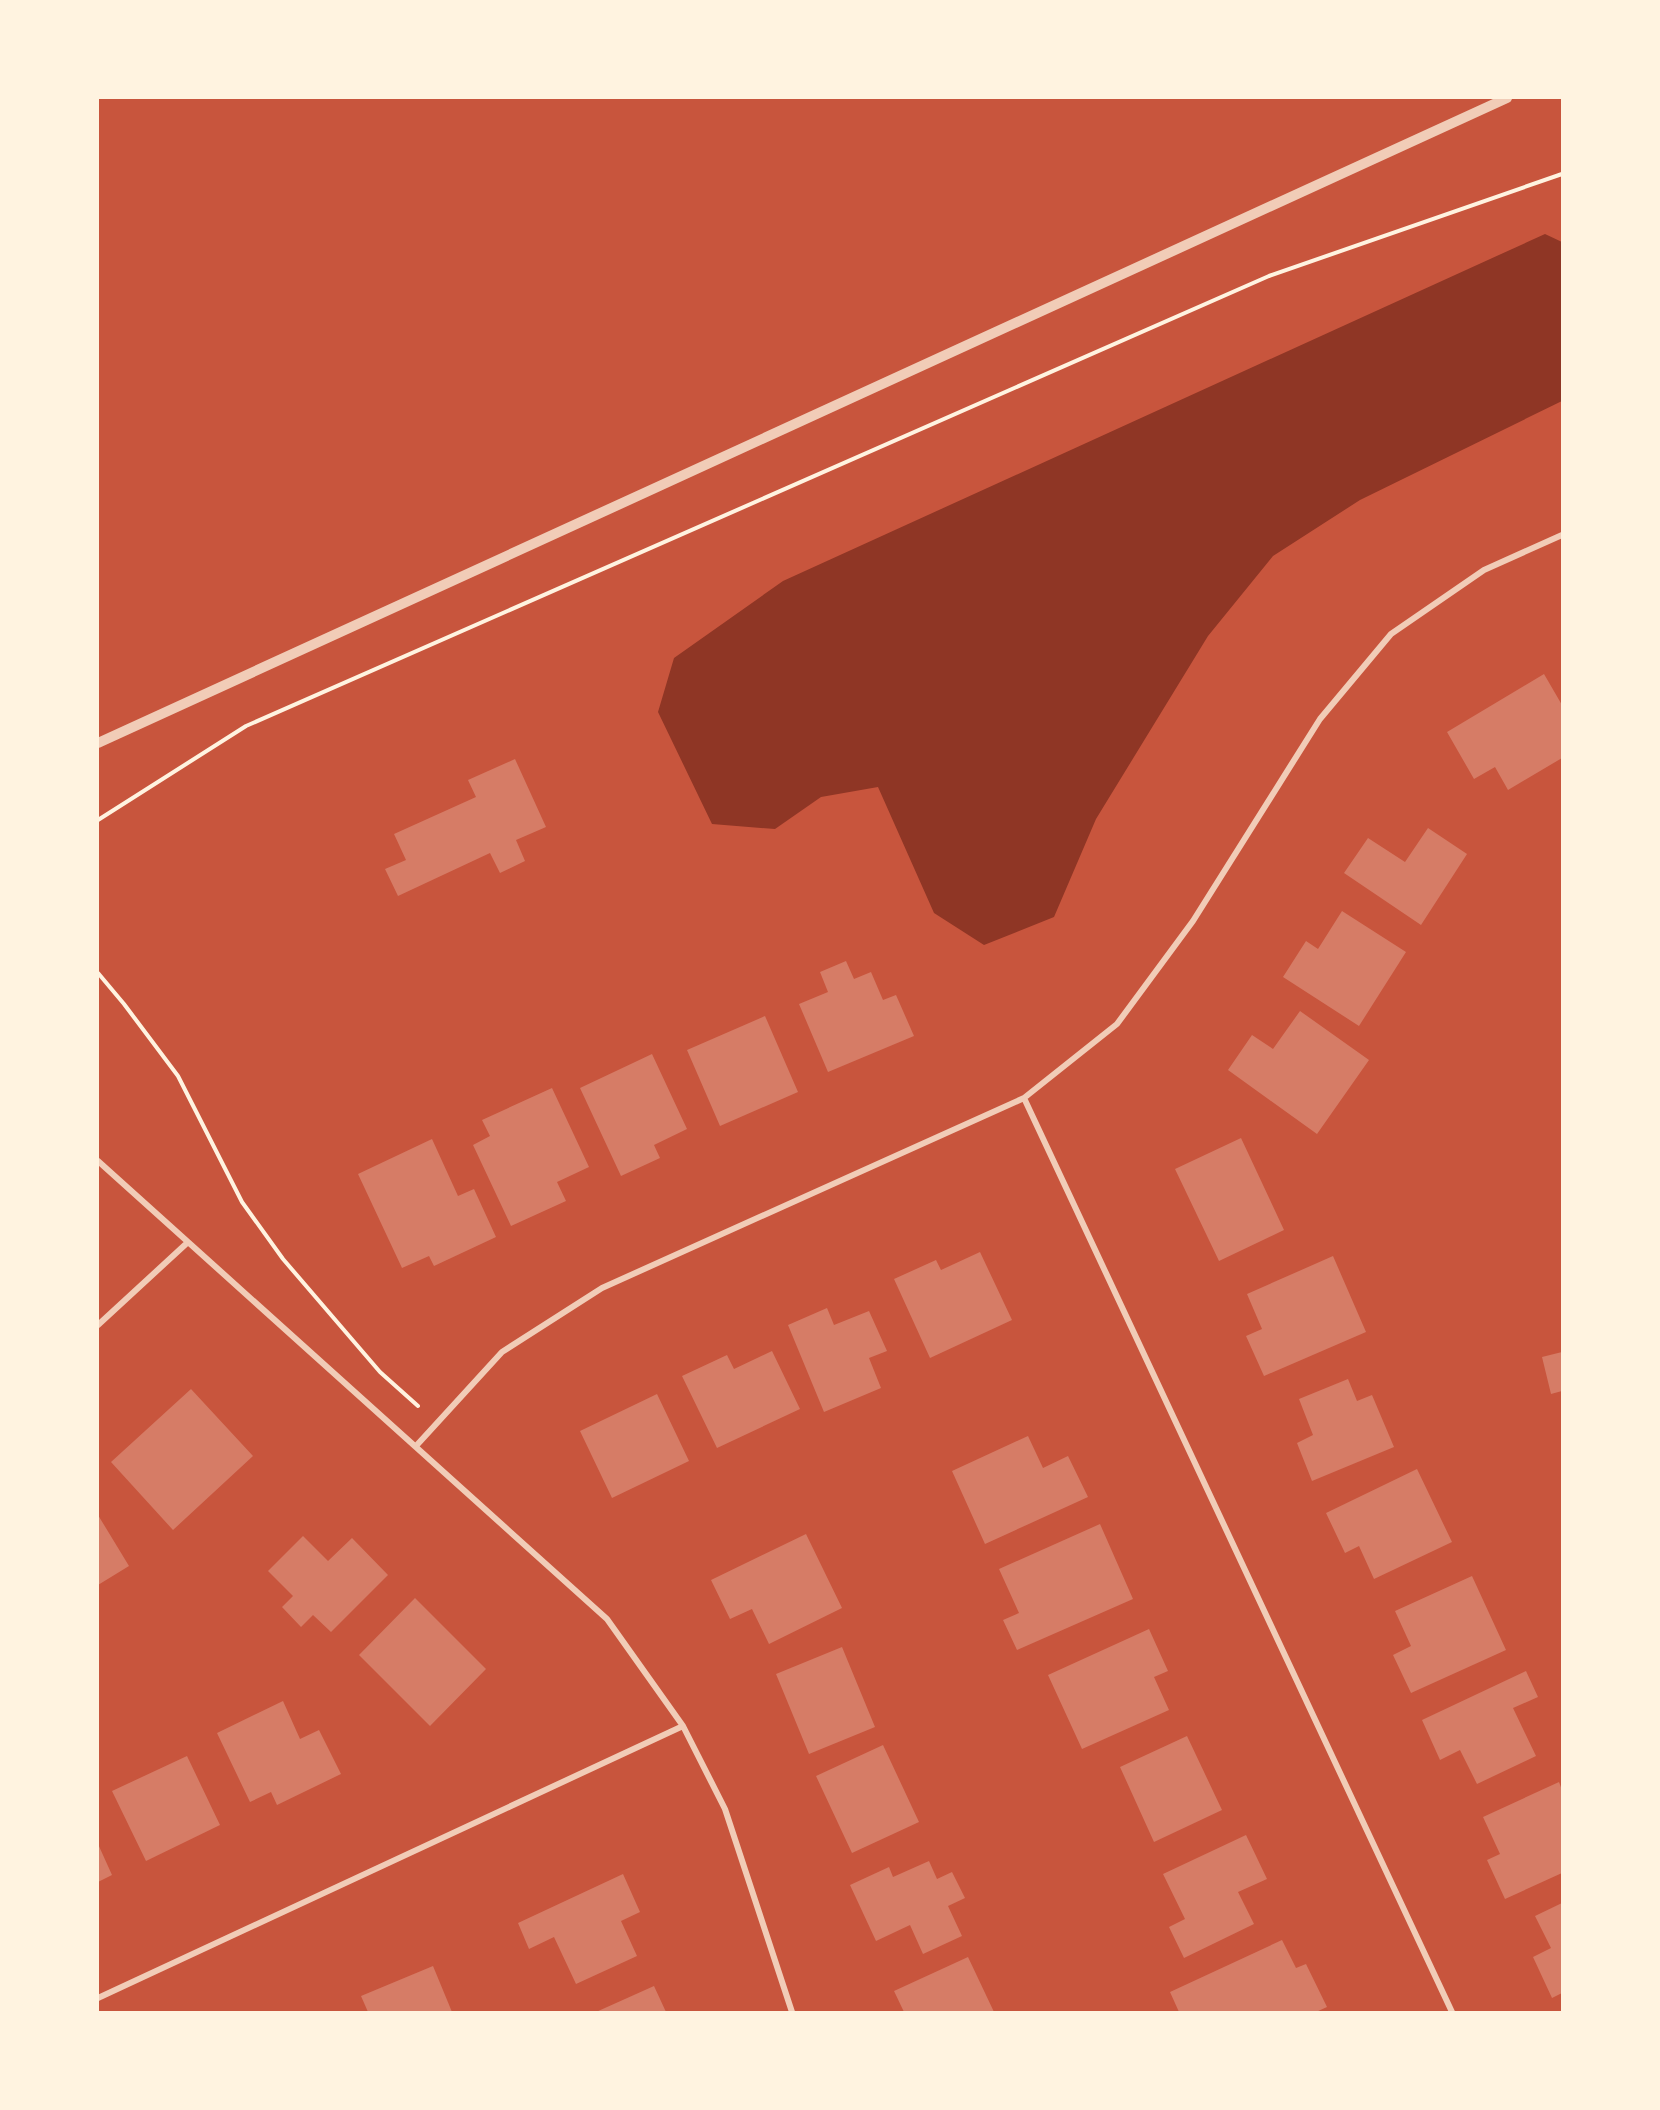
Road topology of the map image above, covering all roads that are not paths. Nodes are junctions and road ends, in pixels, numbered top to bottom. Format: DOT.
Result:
graph roads {
  1 [pos="1507,98"];
  2 [pos="1563,535"];
  3 [pos="98,743"];
  4 [pos="1024,1098"];
  5 [pos="98,1161"];
  6 [pos="187,1243"];
  7 [pos="98,1325"];
  8 [pos="416,1446"];
  9 [pos="682,1726"];
  10 [pos="98,1998"];
  11 [pos="792,2013"];
  12 [pos="1452,2013"];
  1 -- 3 [label="street"];
  2 -- 4 [label="street"];
  4 -- 8 [label="street"];
  4 -- 12 [label="street"];
  5 -- 6 [label="street"];
  6 -- 7 [label="street"];
  6 -- 8 [label="street"];
  8 -- 9 [label="street"];
  9 -- 10 [label="street"];
  9 -- 11 [label="street"];
}
